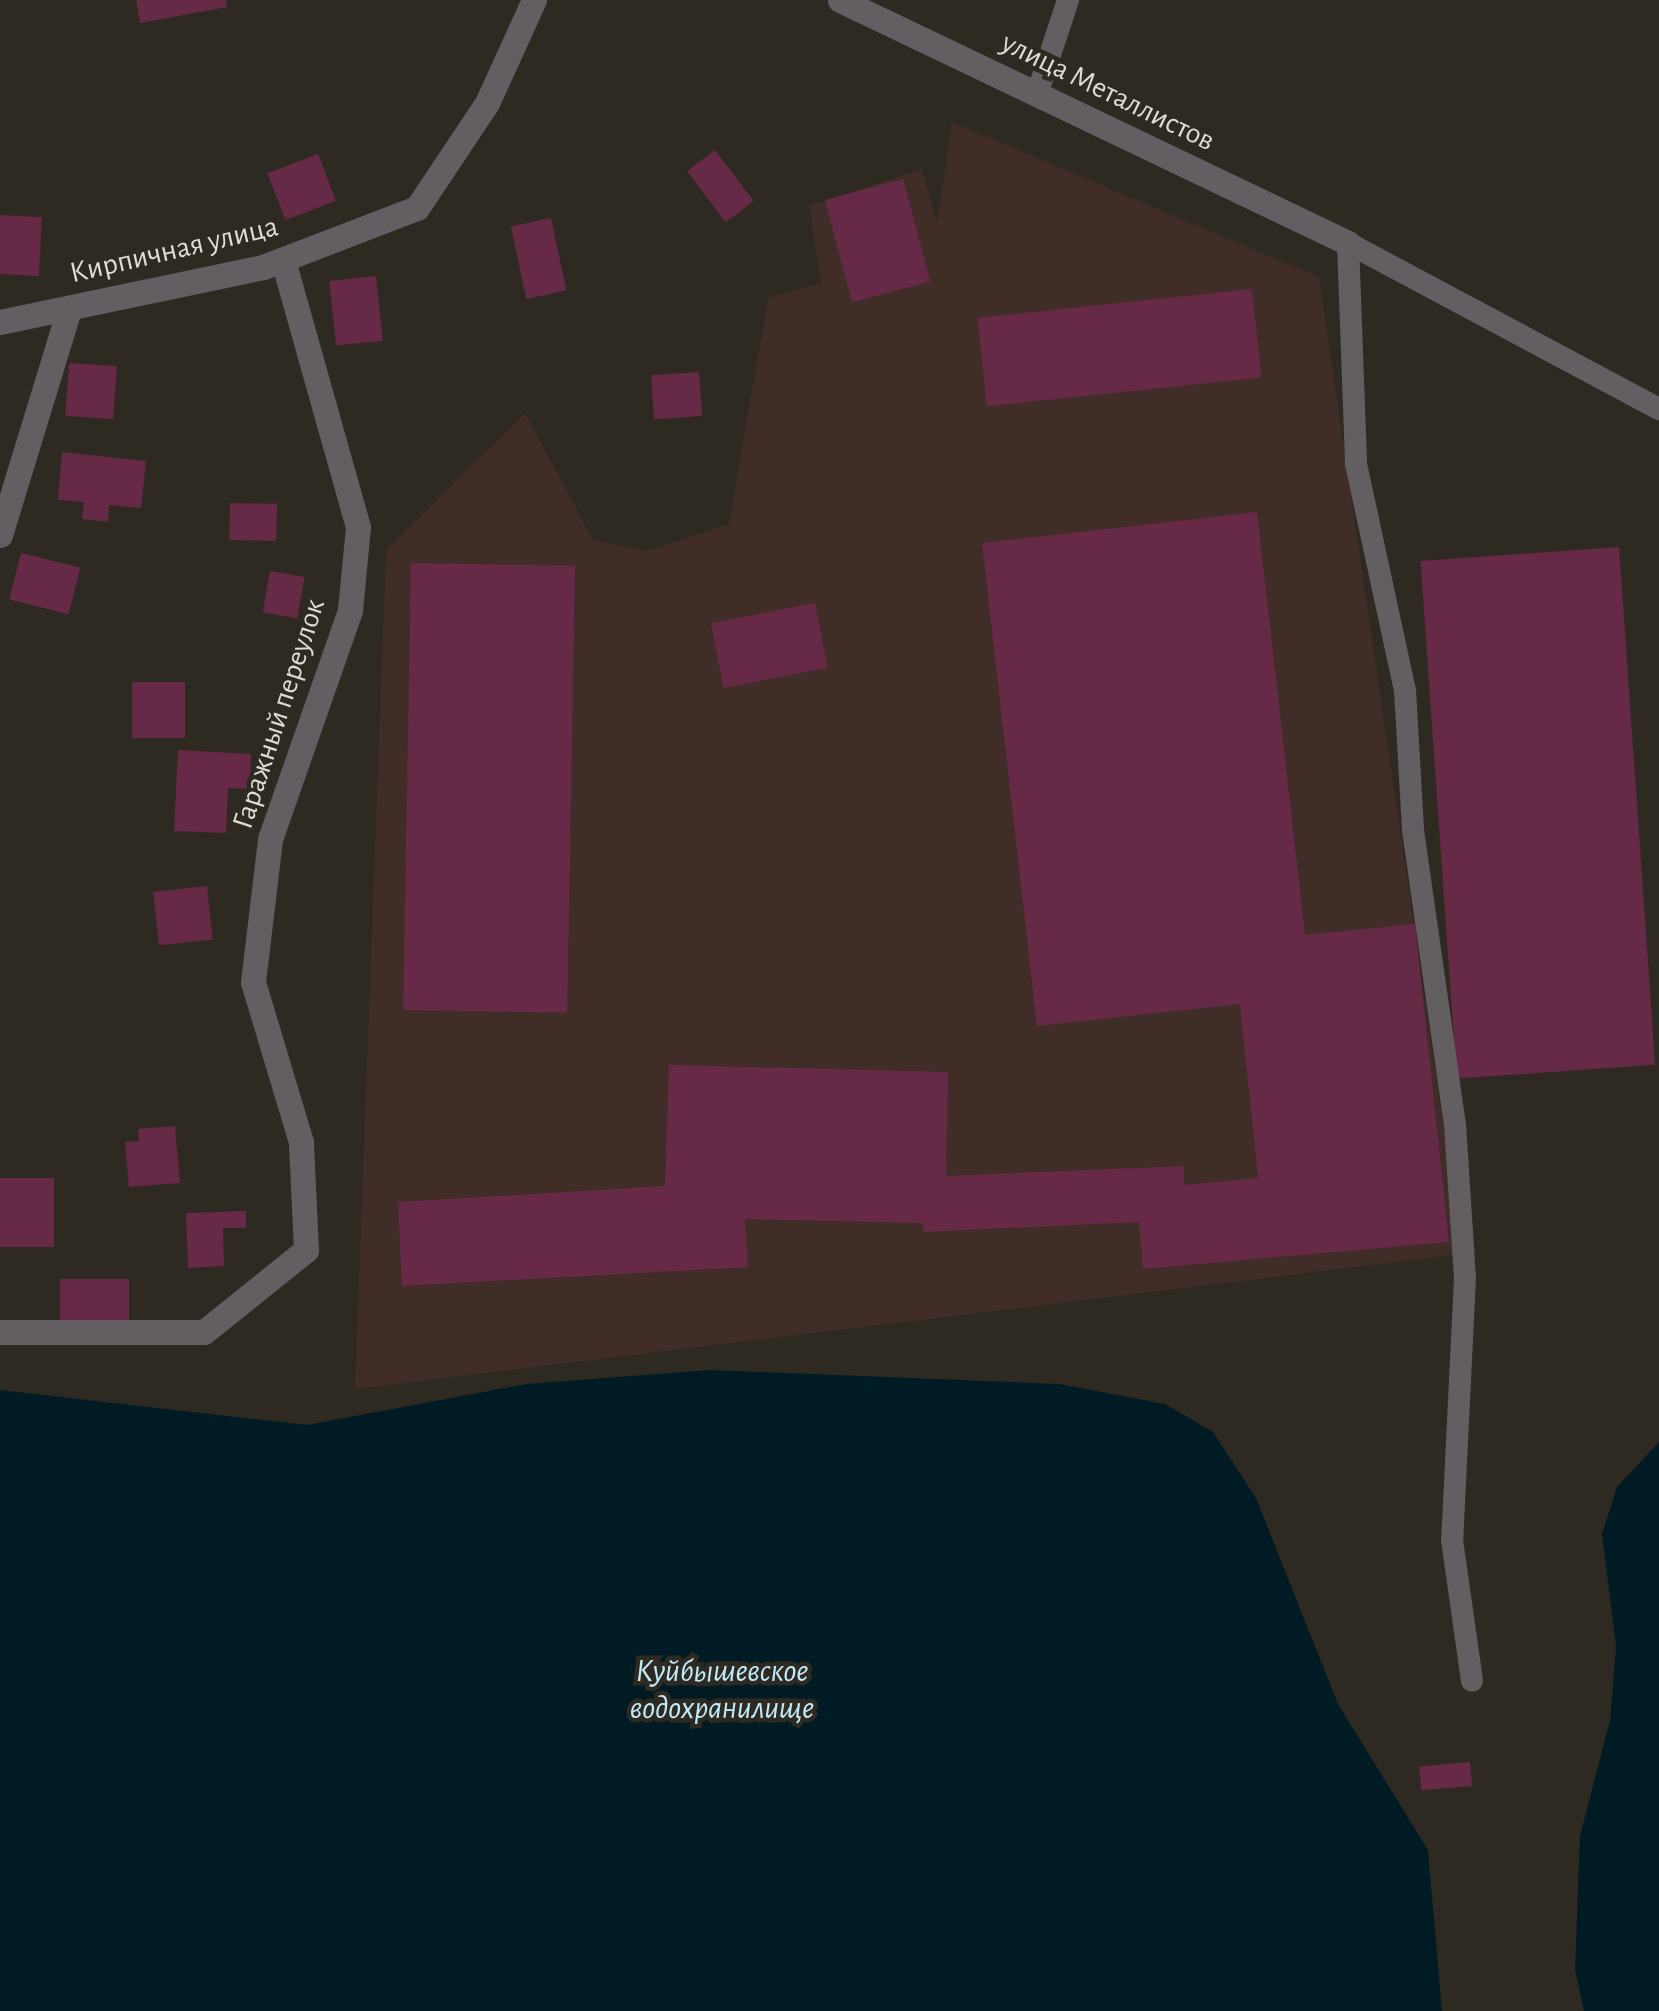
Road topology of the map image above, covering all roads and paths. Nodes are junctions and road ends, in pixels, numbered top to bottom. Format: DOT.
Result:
graph roads {
  1 [pos="534,0"];
  2 [pos="840,0"];
  3 [pos="1068,0"];
  4 [pos="1037,94"];
  5 [pos="1348,243"];
  6 [pos="284,260"];
  7 [pos="69,308"];
  8 [pos="0,322"];
  9 [pos="1659,409"];
  10 [pos="0,535"];
  11 [pos="0,1332"];
  12 [pos="1472,1681"];
  1 -- 6 [label="street, Кирпичная улица"];
  2 -- 4 [label="street, улица Металлистов"];
  3 -- 4 [label="lane"];
  4 -- 5 [label="street, улица Металлистов"];
  5 -- 9 [label="lane"];
  5 -- 12 [label="lane"];
  6 -- 7 [label="street, Кирпичная улица"];
  6 -- 11 [label="street, Гаражный переулок"];
  7 -- 8 [label="street, Кирпичная улица"];
  7 -- 10 [label="street"];
}
